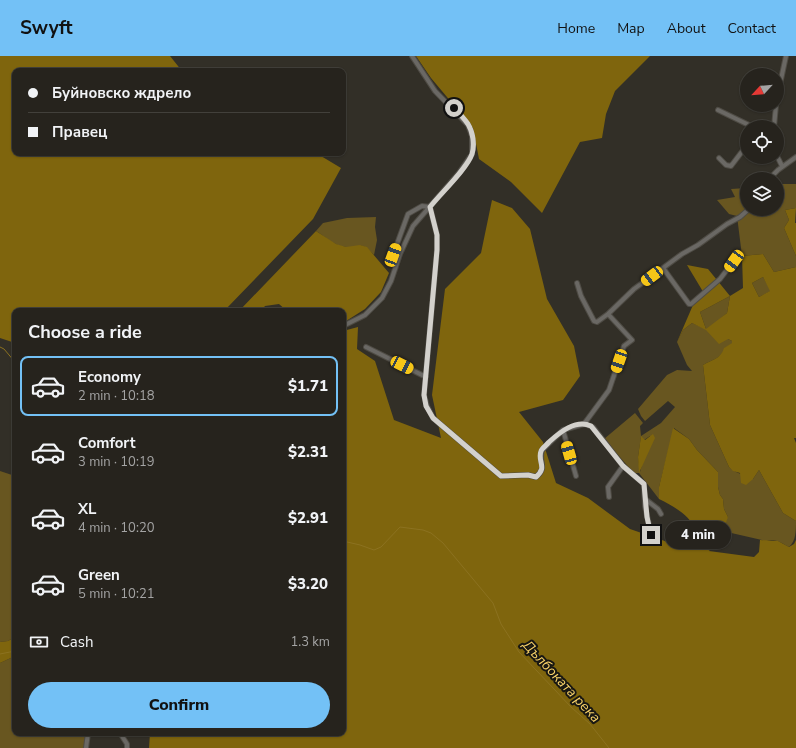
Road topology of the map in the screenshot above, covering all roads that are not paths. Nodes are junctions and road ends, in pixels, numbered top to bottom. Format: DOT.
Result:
graph roads {
  1 [pos="412,56"];
  2 [pos="786,56"];
  3 [pos="783,68"];
  4 [pos="718,110"];
  5 [pos="740,121"];
  6 [pos="740,155"];
  7 [pos="796,157"];
  8 [pos="719,158"];
  9 [pos="782,166"];
  10 [pos="776,172"];
  11 [pos="430,207"];
  12 [pos="741,216"];
  13 [pos="393,255"];
  14 [pos="736,258"];
  15 [pos="663,268"];
  16 [pos="577,283"];
  17 [pos="608,314"];
  18 [pos="346,324"];
  19 [pos="366,347"];
  20 [pos="426,377"];
  21 [pos="584,424"];
  22 [pos="562,430"];
  23 [pos="623,466"];
  24 [pos="576,476"];
  25 [pos="609,497"];
  26 [pos="646,498"];
  27 [pos="661,514"];
  28 [pos="651,535"];
  29 [pos="88,736"];
  30 [pos="122,736"];
  31 [pos="86,748"];
  32 [pos="127,748"];
  1 -- 11 [label="street"];
  2 -- 3 [label="street"];
  4 -- 5 [label="street"];
  6 -- 8 [label="street"];
  7 -- 9 [label="street"];
  9 -- 10 [label="street"];
  11 -- 13 [label="street"];
  11 -- 18 [label="street"];
  11 -- 20 [label="street"];
  12 -- 15 [label="street"];
  14 -- 15 [label="street"];
  15 -- 17 [label="street"];
  16 -- 17 [label="street"];
  17 -- 21 [label="street"];
  19 -- 20 [label="street"];
  20 -- 22 [label="street"];
  21 -- 22 [label="street"];
  21 -- 23 [label="street"];
  22 -- 24 [label="street"];
  23 -- 25 [label="street"];
  23 -- 26 [label="street"];
  26 -- 27 [label="street"];
  26 -- 28 [label="street"];
  29 -- 31 [label="street"];
  30 -- 32 [label="street"];
}
